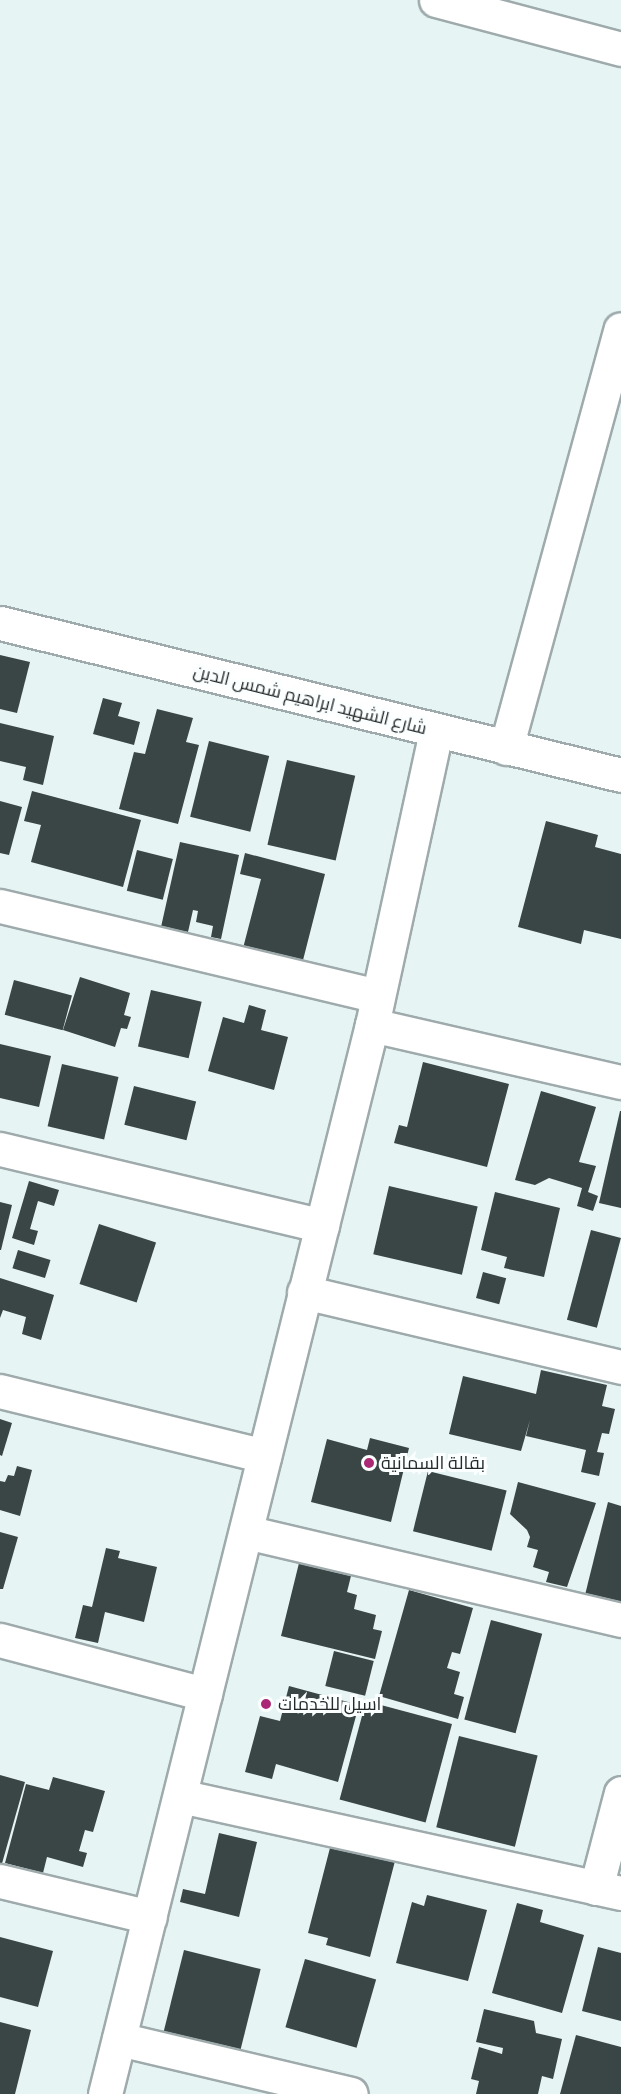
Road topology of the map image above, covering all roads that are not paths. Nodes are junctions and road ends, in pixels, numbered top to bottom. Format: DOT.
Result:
graph roads {
  1 [pos="436,0"];
  2 [pos="621,49"];
  3 [pos="621,329"];
  4 [pos="0,623"];
  5 [pos="436,732"];
  6 [pos="506,748"];
  7 [pos="621,775"];
  8 [pos="0,906"];
  9 [pos="374,1010"];
  10 [pos="621,1082"];
  11 [pos="0,1149"];
  12 [pos="322,1226"];
  13 [pos="304,1292"];
  14 [pos="621,1367"];
  15 [pos="0,1391"];
  16 [pos="264,1456"];
  17 [pos="246,1532"];
  18 [pos="621,1620"];
  19 [pos="0,1640"];
  20 [pos="205,1694"];
  21 [pos="621,1793"];
  22 [pos="180,1796"];
  23 [pos="0,1881"];
  24 [pos="609,1891"];
  25 [pos="150,1917"];
  26 [pos="119,2038"];
  27 [pos="105,2094"];
  28 [pos="351,2094"];
  1 -- 2 [label="street"];
  3 -- 6 [label="street"];
  4 -- 5 [label="street, شارع الشهيد ابراهيم شمس الدين"];
  5 -- 6 [label="street, شارع الشهيد ابراهيم شمس الدين"];
  5 -- 9 [label="street"];
  6 -- 7 [label="street, شارع الشهيد ابراهيم شمس الدين"];
  8 -- 9 [label="street"];
  9 -- 10 [label="street"];
  9 -- 12 [label="street"];
  11 -- 12 [label="street"];
  12 -- 13 [label="street"];
  13 -- 14 [label="street"];
  13 -- 16 [label="street"];
  15 -- 16 [label="street"];
  16 -- 17 [label="street"];
  17 -- 18 [label="street"];
  17 -- 20 [label="street"];
  19 -- 20 [label="street"];
  20 -- 22 [label="street"];
  21 -- 24 [label="street"];
  22 -- 24 [label="street"];
  22 -- 25 [label="street"];
  23 -- 25 [label="street"];
  25 -- 26 [label="street"];
  26 -- 27 [label="street"];
  26 -- 28 [label="street"];
}
